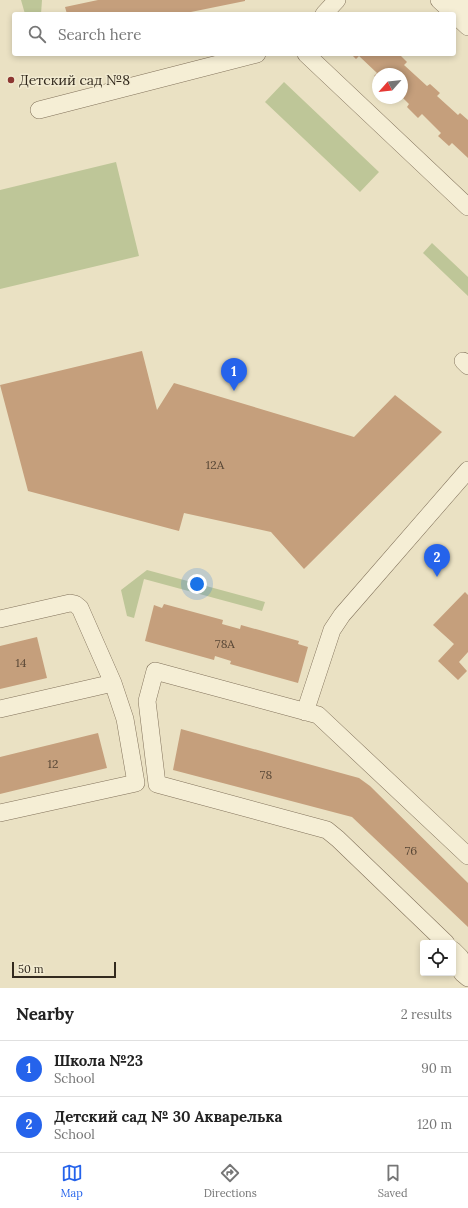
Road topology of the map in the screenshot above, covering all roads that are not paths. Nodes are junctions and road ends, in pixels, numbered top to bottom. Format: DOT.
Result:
graph roads {
  1 [pos="337,0"];
  2 [pos="439,0"];
  3 [pos="459,0"];
  4 [pos="468,8"];
  5 [pos="326,12"];
  6 [pos="452,12"];
  7 [pos="456,16"];
  8 [pos="468,28"];
  9 [pos="249,56"];
  10 [pos="308,56"];
  11 [pos="39,110"];
  12 [pos="468,207"];
  13 [pos="468,470"];
  14 [pos="0,619"];
  15 [pos="113,683"];
  16 [pos="0,709"];
  17 [pos="305,712"];
  18 [pos="0,813"];
  19 [pos="468,856"];
  20 [pos="443,940"];
  21 [pos="456,953"];
  22 [pos="468,978"];
  1 -- 5 [label="street"];
  2 -- 6 [label="street"];
  3 -- 4 [label="street"];
  7 -- 8 [label="street"];
  9 -- 11 [label="street"];
  10 -- 12 [label="street"];
  13 -- 17 [label="street"];
  14 -- 15 [label="street"];
  15 -- 16 [label="street"];
  15 -- 18 [label="street"];
  17 -- 19 [label="street"];
  17 -- 20 [label="street"];
  21 -- 22 [label="street"];
}
